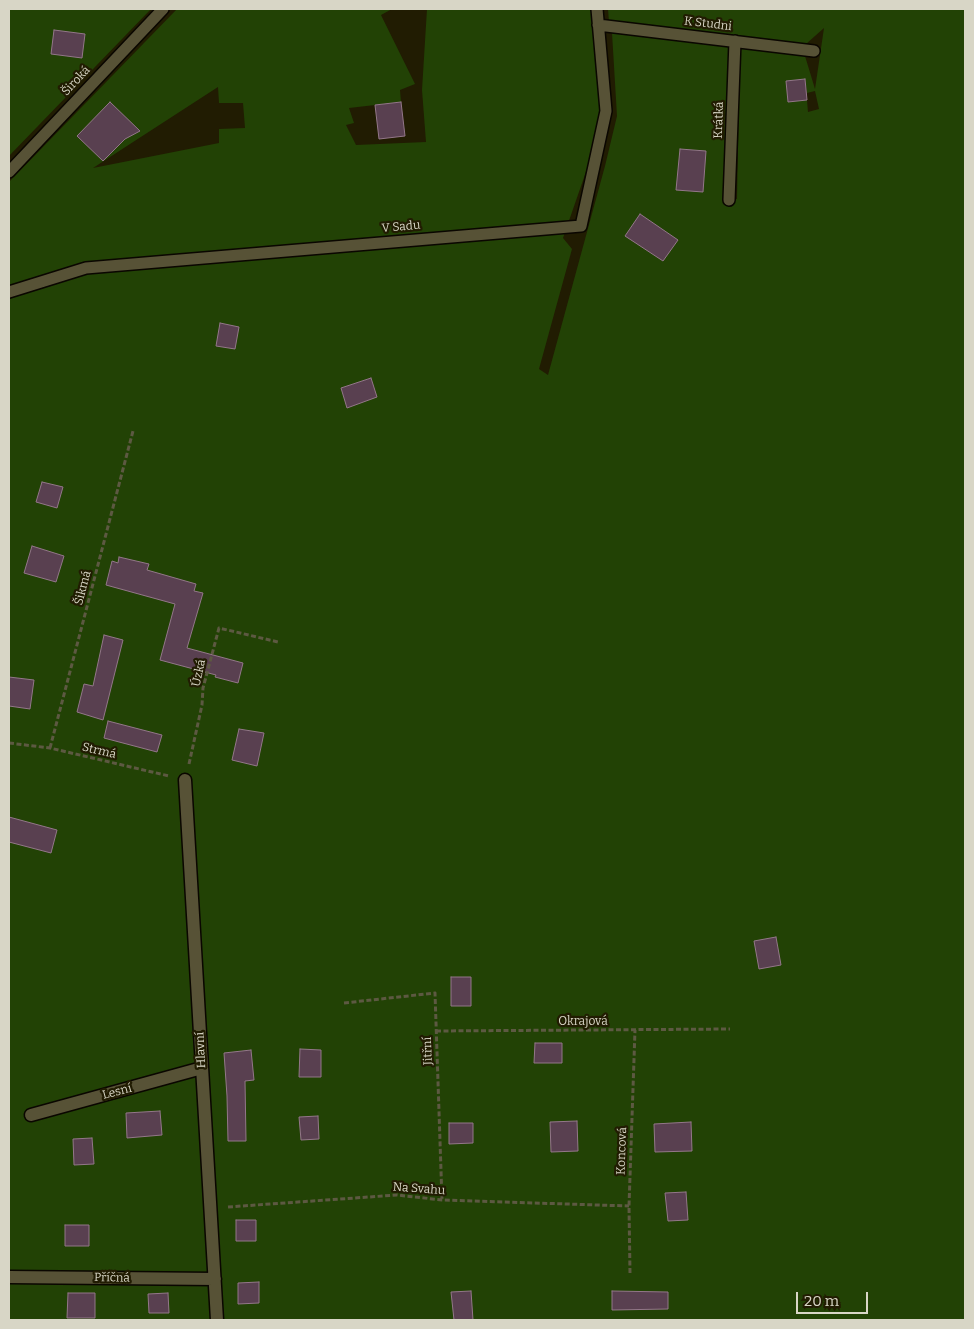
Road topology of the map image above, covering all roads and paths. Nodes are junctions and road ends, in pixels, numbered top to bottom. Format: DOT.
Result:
graph roads {
  1 [pos="163,9"];
  2 [pos="597,9"];
  3 [pos="598,25"];
  4 [pos="735,41"];
  5 [pos="814,51"];
  6 [pos="9,172"];
  7 [pos="729,200"];
  8 [pos="9,292"];
  9 [pos="133,431"];
  10 [pos="278,642"];
  11 [pos="9,743"];
  12 [pos="50,748"];
  13 [pos="185,780"];
  14 [pos="344,1003"];
  15 [pos="730,1029"];
  16 [pos="635,1030"];
  17 [pos="436,1031"];
  18 [pos="202,1068"];
  19 [pos="31,1115"];
  20 [pos="442,1200"];
  21 [pos="629,1206"];
  22 [pos="209,1208"];
  23 [pos="630,1273"];
  24 [pos="9,1277"];
  25 [pos="215,1279"];
  26 [pos="217,1320"];
  1 -- 6 [label="lane, Široká"];
  2 -- 3 [label="lane, V Sadu"];
  3 -- 4 [label="lane, K Studni"];
  3 -- 8 [label="lane, V Sadu"];
  4 -- 5 [label="lane, K Studni"];
  4 -- 7 [label="lane, Krátká"];
  9 -- 12 [label="path, Šikmá"];
  10 -- 13 [label="path, Úzká"];
  11 -- 12 [label="path, Strmá"];
  12 -- 13 [label="path, Strmá"];
  13 -- 18 [label="street, Hlavní"];
  14 -- 17 [label="path, Jitřní"];
  15 -- 16 [label="path, Okrajová"];
  16 -- 17 [label="path, Okrajová"];
  16 -- 21 [label="path, Koncová"];
  17 -- 20 [label="path, Jitřní"];
  18 -- 19 [label="street, Lesní"];
  18 -- 22 [label="street, Hlavní"];
  20 -- 21 [label="path, Na Svahu"];
  20 -- 22 [label="path, Na Svahu"];
  21 -- 23 [label="path, Koncová"];
  22 -- 25 [label="street, Hlavní"];
  24 -- 25 [label="street, Příčná"];
  25 -- 26 [label="street, Hlavní"];
}
